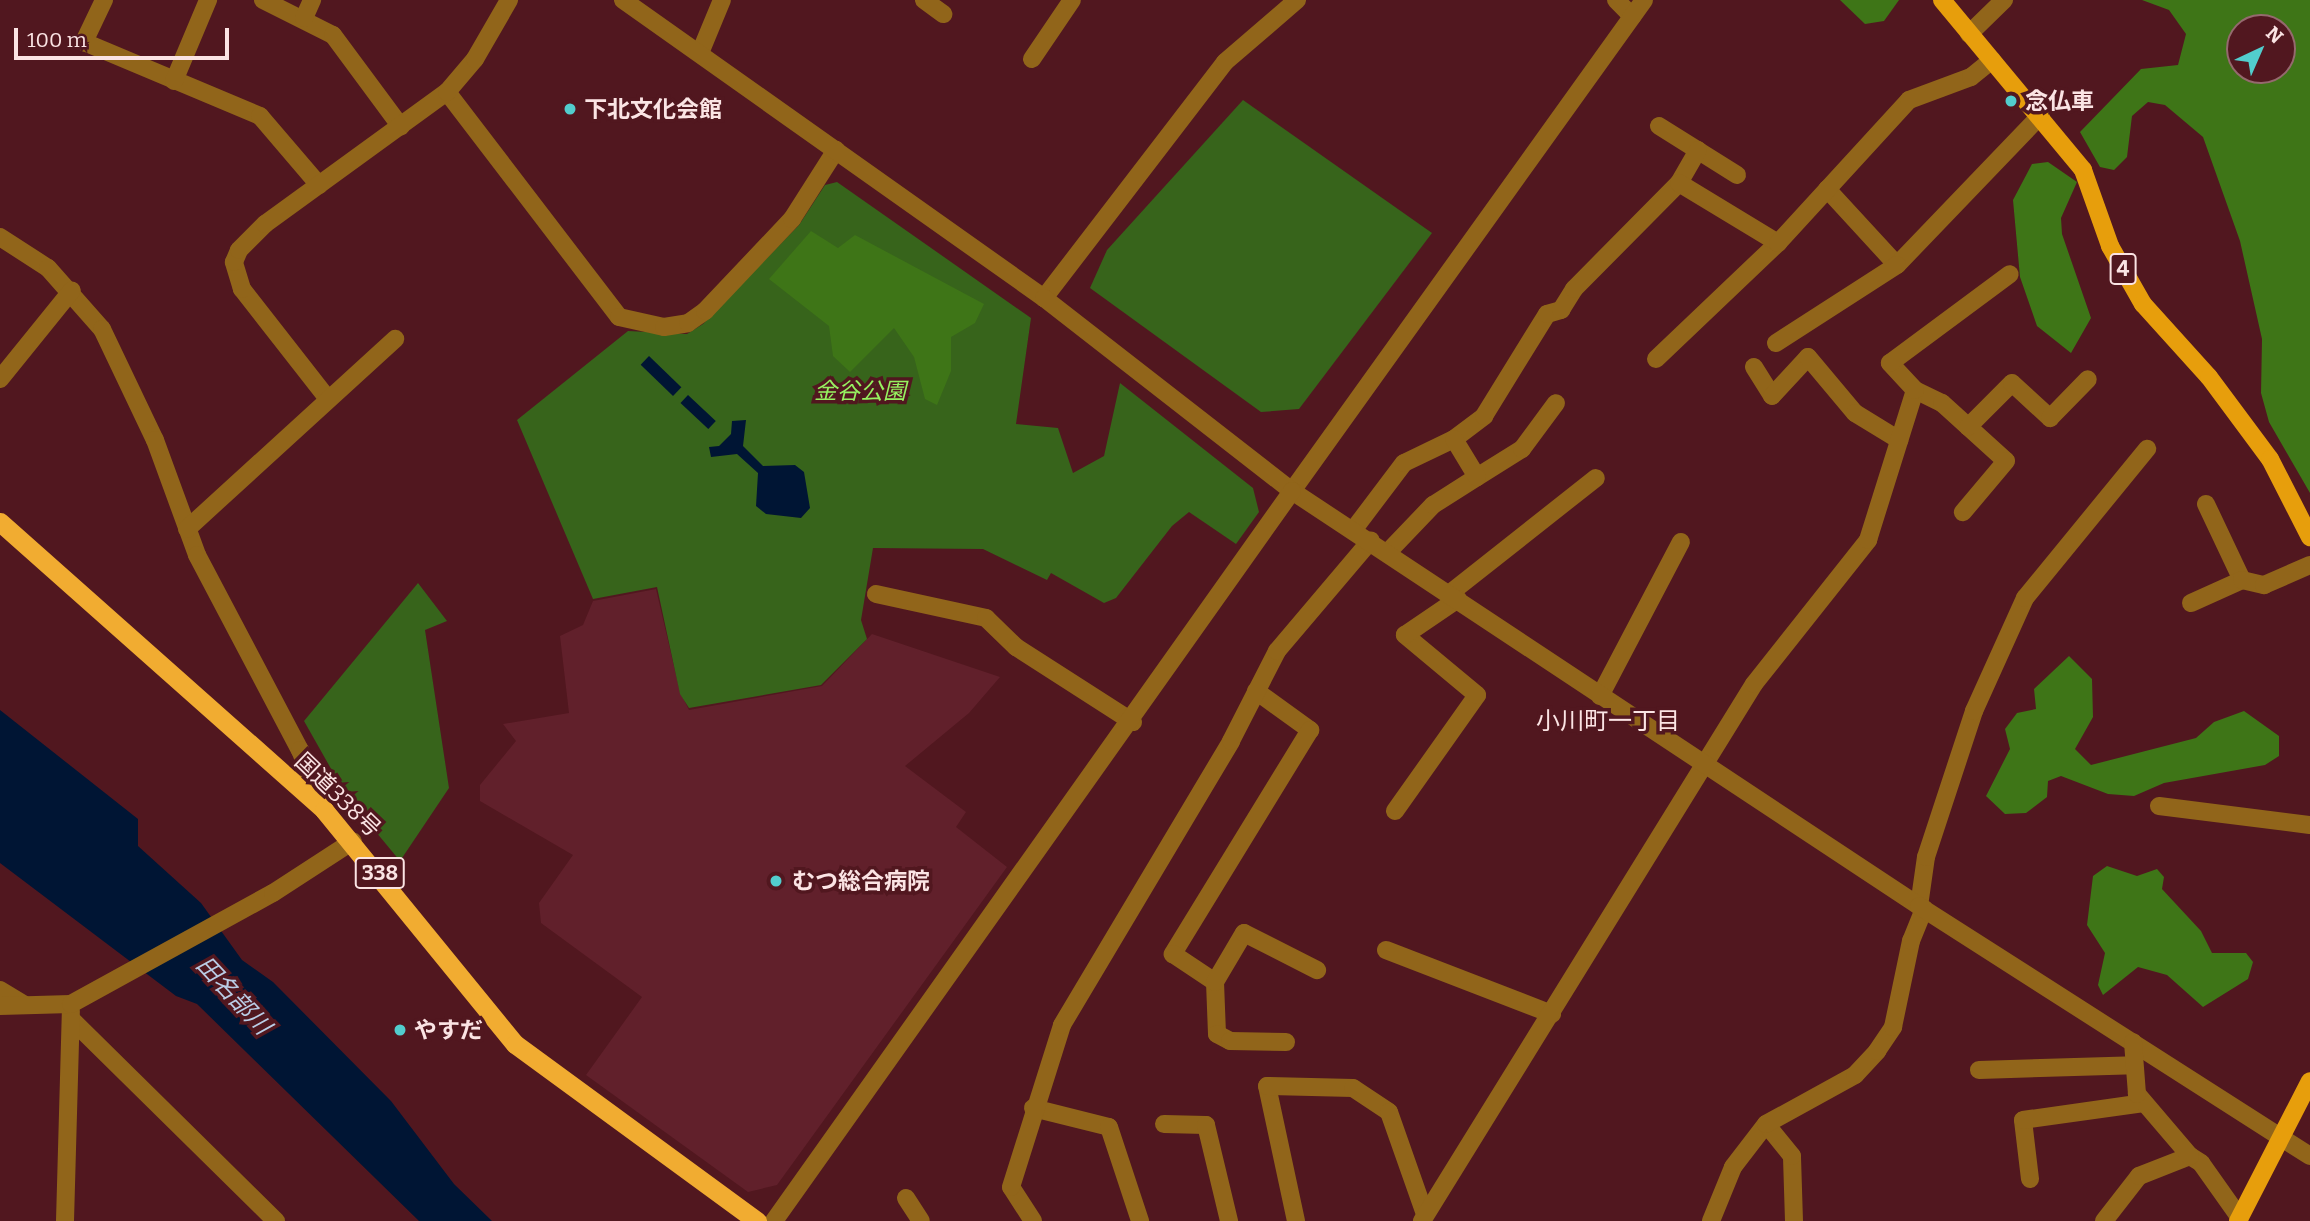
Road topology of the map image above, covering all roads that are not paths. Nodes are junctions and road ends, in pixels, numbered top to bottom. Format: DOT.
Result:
graph roads {
  1 [pos="104,0"];
  2 [pos="208,0"];
  3 [pos="263,0"];
  4 [pos="312,0"];
  5 [pos="509,0"];
  6 [pos="623,0"];
  7 [pos="722,0"];
  8 [pos="924,0"];
  9 [pos="1072,0"];
  10 [pos="1297,0"];
  11 [pos="1616,0"];
  12 [pos="1644,0"];
  13 [pos="1942,0"];
  14 [pos="2004,0"];
  15 [pos="943,14"];
  16 [pos="1632,16"];
  17 [pos="304,19"];
  18 [pos="1969,34"];
  19 [pos="700,53"];
  20 [pos="1032,59"];
  21 [pos="1992,60"];
  22 [pos="174,82"];
  23 [pos="447,92"];
  24 [pos="2041,115"];
  25 [pos="1659,126"];
  26 [pos="401,127"];
  27 [pos="836,150"];
  28 [pos="1698,150"];
  29 [pos="1737,175"];
  30 [pos="1679,183"];
  31 [pos="319,184"];
  32 [pos="1827,189"];
  33 [pos="0,237"];
  34 [pos="1778,243"];
  35 [pos="1897,265"];
  36 [pos="2010,274"];
  37 [pos="72,290"];
  38 [pos="1044,298"];
  39 [pos="396,339"];
  40 [pos="1776,343"];
  41 [pos="1656,359"];
  42 [pos="1754,368"];
  43 [pos="0,379"];
  44 [pos="2088,379"];
  45 [pos="1915,390"];
  46 [pos="328,399"];
  47 [pos="1556,403"];
  48 [pos="1968,427"];
  49 [pos="1454,439"];
  50 [pos="1899,440"];
  51 [pos="2147,449"];
  52 [pos="1477,477"];
  53 [pos="1596,478"];
  54 [pos="1293,491"];
  55 [pos="2206,504"];
  56 [pos="1962,512"];
  57 [pos="0,522"];
  58 [pos="187,529"];
  59 [pos="1354,529"];
  60 [pos="2310,537"];
  61 [pos="1371,540"];
  62 [pos="1681,542"];
  63 [pos="1389,551"];
  64 [pos="2310,565"];
  65 [pos="2242,580"];
  66 [pos="876,594"];
  67 [pos="1453,596"];
  68 [pos="2191,603"];
  69 [pos="1256,691"];
  70 [pos="1601,696"];
  71 [pos="1133,722"];
  72 [pos="1705,764"];
  73 [pos="2159,806"];
  74 [pos="324,810"];
  75 [pos="1395,811"];
  76 [pos="2310,825"];
  77 [pos="354,841"];
  78 [pos="1921,908"];
  79 [pos="1386,950"];
  80 [pos="1318,970"];
  81 [pos="1215,982"];
  82 [pos="0,990"];
  83 [pos="23,1004"];
  84 [pos="0,1006"];
  85 [pos="71,1012"];
  86 [pos="1552,1014"];
  87 [pos="1286,1042"];
  88 [pos="2133,1042"];
  89 [pos="2134,1065"];
  90 [pos="1979,1070"];
  91 [pos="2310,1081"];
  92 [pos="2144,1102"];
  93 [pos="1033,1108"];
  94 [pos="1164,1124"];
  95 [pos="1766,1124"];
  96 [pos="2277,1139"];
  97 [pos="2190,1156"];
  98 [pos="2310,1156"];
  99 [pos="2030,1180"];
  100 [pos="906,1198"];
  101 [pos="1423,1217"];
  102 [pos="2239,1219"];
  103 [pos="65,1221"];
  104 [pos="276,1221"];
  105 [pos="757,1221"];
  106 [pos="774,1221"];
  107 [pos="920,1221"];
  108 [pos="1033,1221"];
  109 [pos="1140,1221"];
  110 [pos="1229,1221"];
  111 [pos="1296,1221"];
  112 [pos="1712,1221"];
  113 [pos="1794,1221"];
  114 [pos="2104,1221"];
  1 -- 22 [label="street"];
  2 -- 22 [label="street"];
  3 -- 17 [label="street"];
  4 -- 17 [label="street"];
  5 -- 23 [label="street"];
  6 -- 19 [label="street"];
  7 -- 19 [label="street"];
  8 -- 15 [label="street"];
  9 -- 20 [label="street"];
  10 -- 38 [label="street"];
  11 -- 16 [label="street"];
  12 -- 16 [label="street"];
  13 -- 18 [label="main road, 4"];
  14 -- 18 [label="street"];
  16 -- 54 [label="street"];
  17 -- 26 [label="street"];
  18 -- 21 [label="main road, 4"];
  19 -- 27 [label="street"];
  21 -- 24 [label="main road, 4"];
  21 -- 32 [label="street"];
  22 -- 31 [label="street"];
  23 -- 26 [label="street"];
  23 -- 27 [label="street"];
  24 -- 35 [label="street"];
  24 -- 60 [label="main road, 4"];
  25 -- 28 [label="street"];
  26 -- 31 [label="street"];
  27 -- 38 [label="street"];
  28 -- 29 [label="street"];
  28 -- 30 [label="street"];
  30 -- 34 [label="street"];
  30 -- 49 [label="street"];
  31 -- 46 [label="street"];
  32 -- 34 [label="street"];
  32 -- 35 [label="street"];
  33 -- 37 [label="street"];
  34 -- 41 [label="street"];
  35 -- 40 [label="street"];
  36 -- 45 [label="street"];
  37 -- 43 [label="street"];
  37 -- 58 [label="street"];
  38 -- 54 [label="street"];
  39 -- 46 [label="street"];
  42 -- 50 [label="street"];
  44 -- 48 [label="street"];
  45 -- 48 [label="street"];
  45 -- 50 [label="street"];
  46 -- 58 [label="street"];
  47 -- 52 [label="street"];
  48 -- 56 [label="street"];
  49 -- 52 [label="street"];
  49 -- 59 [label="street"];
  50 -- 72 [label="street"];
  51 -- 78 [label="street"];
  52 -- 63 [label="street"];
  53 -- 67 [label="street"];
  54 -- 59 [label="street"];
  54 -- 71 [label="street"];
  55 -- 65 [label="street"];
  57 -- 74 [label="highway, 国道338号 / 338"];
  58 -- 74 [label="street"];
  59 -- 61 [label="street"];
  61 -- 63 [label="street"];
  61 -- 69 [label="street"];
  62 -- 70 [label="street"];
  63 -- 67 [label="street"];
  64 -- 65 [label="street"];
  65 -- 68 [label="street"];
  66 -- 71 [label="street"];
  67 -- 70 [label="street"];
  67 -- 75 [label="street"];
  69 -- 81 [label="street"];
  69 -- 93 [label="street"];
  70 -- 72 [label="street"];
  71 -- 106 [label="street"];
  72 -- 78 [label="street"];
  72 -- 86 [label="street"];
  73 -- 76 [label="street"];
  74 -- 77 [label="highway, 国道338号 / 338"];
  77 -- 85 [label="street"];
  77 -- 105 [label="highway, 国道338号 / 338"];
  78 -- 88 [label="street"];
  78 -- 95 [label="street"];
  79 -- 86 [label="street"];
  80 -- 81 [label="street"];
  81 -- 87 [label="street"];
  82 -- 83 [label="street"];
  83 -- 84 [label="street"];
  83 -- 85 [label="street"];
  85 -- 103 [label="street"];
  85 -- 104 [label="street"];
  86 -- 101 [label="street"];
  88 -- 89 [label="street"];
  88 -- 96 [label="street"];
  89 -- 90 [label="street"];
  89 -- 92 [label="street"];
  91 -- 96 [label="main road"];
  92 -- 97 [label="street"];
  92 -- 99 [label="street"];
  93 -- 108 [label="street"];
  93 -- 109 [label="street"];
  94 -- 110 [label="street"];
  95 -- 112 [label="street"];
  95 -- 113 [label="street"];
  96 -- 98 [label="street"];
  96 -- 102 [label="main road"];
  97 -- 102 [label="street"];
  97 -- 114 [label="street"];
  100 -- 107 [label="street"];
  101 -- 111 [label="street"];
}
